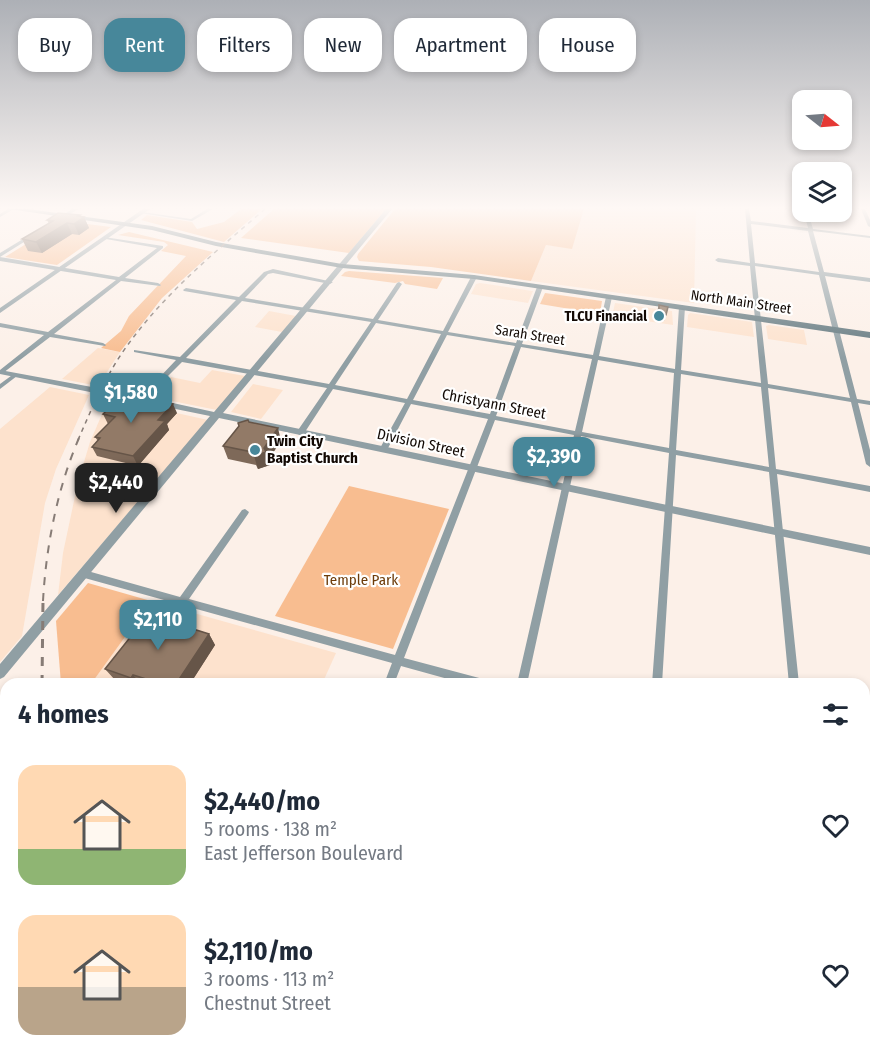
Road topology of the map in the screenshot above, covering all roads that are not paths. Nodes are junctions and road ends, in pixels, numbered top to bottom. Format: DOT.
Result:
graph roads {
  1 [pos="8,259"];
  2 [pos="76,259"];
  3 [pos="147,259"];
  4 [pos="297,259"];
  5 [pos="348,259"];
  6 [pos="751,259"];
  7 [pos="818,259"];
  8 [pos="717,260"];
  9 [pos="752,264"];
  10 [pos="342,266"];
  11 [pos="61,269"];
  12 [pos="821,273"];
  13 [pos="474,277"];
  14 [pos="121,279"];
  15 [pos="870,280"];
  16 [pos="330,282"];
  17 [pos="399,284"];
  18 [pos="158,285"];
  19 [pos="540,287"];
  20 [pos="186,290"];
  21 [pos="609,297"];
  22 [pos="240,299"];
  23 [pos="682,307"];
  24 [pos="307,310"];
  25 [pos="0,311"];
  26 [pos="758,318"];
  27 [pos="374,321"];
  28 [pos="0,325"];
  29 [pos="836,330"];
  30 [pos="444,333"];
  31 [pos="49,334"];
  32 [pos="870,334"];
  33 [pos="103,345"];
  34 [pos="519,345"];
  35 [pos="136,351"];
  36 [pos="596,358"];
  37 [pos="181,359"];
  38 [pos="1,372"];
  39 [pos="678,372"];
  40 [pos="254,373"];
  41 [pos="15,375"];
  42 [pos="330,386"];
  43 [pos="766,386"];
  44 [pos="0,387"];
  45 [pos="141,400"];
  46 [pos="854,400"];
  47 [pos="409,401"];
  48 [pos="870,403"];
  49 [pos="219,416"];
  50 [pos="492,417"];
  51 [pos="300,433"];
  52 [pos="579,434"];
  53 [pos="383,450"];
  54 [pos="674,452"];
  55 [pos="870,464"];
  56 [pos="473,469"];
  57 [pos="774,471"];
  58 [pos="567,488"];
  59 [pos="870,489"];
  60 [pos="670,509"];
  61 [pos="245,512"];
  62 [pos="780,532"];
  63 [pos="870,551"];
  64 [pos="84,574"];
  65 [pos="182,601"];
  66 [pos="398,661"];
  67 [pos="0,673"];
  68 [pos="391,678"];
  69 [pos="461,678"];
  70 [pos="523,678"];
  71 [pos="657,678"];
  72 [pos="793,678"];
  1 -- 11 [label="street"];
  2 -- 11 [label="street"];
  3 -- 14 [label="street"];
  4 -- 10 [label="main road, North Main Street"];
  5 -- 10 [label="street"];
  6 -- 9 [label="street"];
  7 -- 12 [label="street"];
  8 -- 9 [label="street"];
  9 -- 12 [label="street"];
  9 -- 26 [label="street"];
  10 -- 13 [label="main road, North Main Street"];
  10 -- 16 [label="street"];
  11 -- 14 [label="street"];
  11 -- 25 [label="street"];
  12 -- 15 [label="street"];
  12 -- 29 [label="street"];
  13 -- 19 [label="main road, North Main Street"];
  13 -- 30 [label="street"];
  14 -- 18 [label="street"];
  14 -- 31 [label="street"];
  16 -- 22 [label="street"];
  16 -- 24 [label="street"];
  17 -- 27 [label="street"];
  19 -- 21 [label="main road, North Main Street"];
  19 -- 34 [label="street"];
  20 -- 22 [label="street, Sarah Street"];
  21 -- 23 [label="main road, North Main Street"];
  21 -- 36 [label="street"];
  22 -- 24 [label="street, Sarah Street"];
  22 -- 37 [label="street"];
  23 -- 26 [label="main road, North Main Street"];
  23 -- 39 [label="street"];
  24 -- 27 [label="street, Sarah Street"];
  24 -- 40 [label="street"];
  26 -- 29 [label="main road, North Main Street"];
  26 -- 43 [label="street"];
  27 -- 30 [label="street, Sarah Street"];
  27 -- 42 [label="street"];
  28 -- 31 [label="street"];
  29 -- 32 [label="main road, North Main Street"];
  29 -- 46 [label="street"];
  30 -- 34 [label="street, Sarah Street"];
  30 -- 47 [label="street"];
  31 -- 33 [label="street"];
  31 -- 38 [label="street"];
  34 -- 36 [label="street, Sarah Street"];
  34 -- 50 [label="street"];
  35 -- 37 [label="street, Christyann Street"];
  36 -- 39 [label="street, Sarah Street"];
  36 -- 52 [label="street"];
  37 -- 40 [label="street, Christyann Street"];
  37 -- 45 [label="street"];
  38 -- 41 [label="street, Division Street"];
  39 -- 43 [label="street, Sarah Street"];
  39 -- 54 [label="street"];
  40 -- 42 [label="street, Christyann Street"];
  40 -- 49 [label="street"];
  41 -- 44 [label="street"];
  41 -- 45 [label="street, Division Street"];
  42 -- 47 [label="street, Christyann Street"];
  42 -- 51 [label="street"];
  43 -- 46 [label="street, Sarah Street"];
  43 -- 57 [label="street"];
  45 -- 49 [label="street, Division Street"];
  46 -- 48 [label="street, Sarah Street"];
  46 -- 55 [label="street"];
  47 -- 50 [label="street, Christyann Street"];
  47 -- 53 [label="street"];
  49 -- 51 [label="street, Division Street"];
  49 -- 64 [label="street"];
  50 -- 52 [label="street, Christyann Street"];
  50 -- 56 [label="street"];
  51 -- 53 [label="street, Division Street"];
  52 -- 54 [label="street, Christyann Street"];
  52 -- 58 [label="street"];
  53 -- 56 [label="street, Division Street"];
  54 -- 57 [label="street, Christyann Street"];
  54 -- 60 [label="street"];
  56 -- 58 [label="street, Division Street"];
  56 -- 66 [label="street"];
  57 -- 59 [label="street, Christyann Street"];
  57 -- 62 [label="street"];
  58 -- 60 [label="street, Division Street"];
  58 -- 70 [label="street"];
  60 -- 62 [label="street, Division Street"];
  60 -- 71 [label="street"];
  61 -- 65 [label="street"];
  62 -- 63 [label="street, Division Street"];
  62 -- 72 [label="street"];
  64 -- 65 [label="street"];
  64 -- 67 [label="street"];
  65 -- 66 [label="street"];
  66 -- 68 [label="street"];
  66 -- 69 [label="street"];
}
